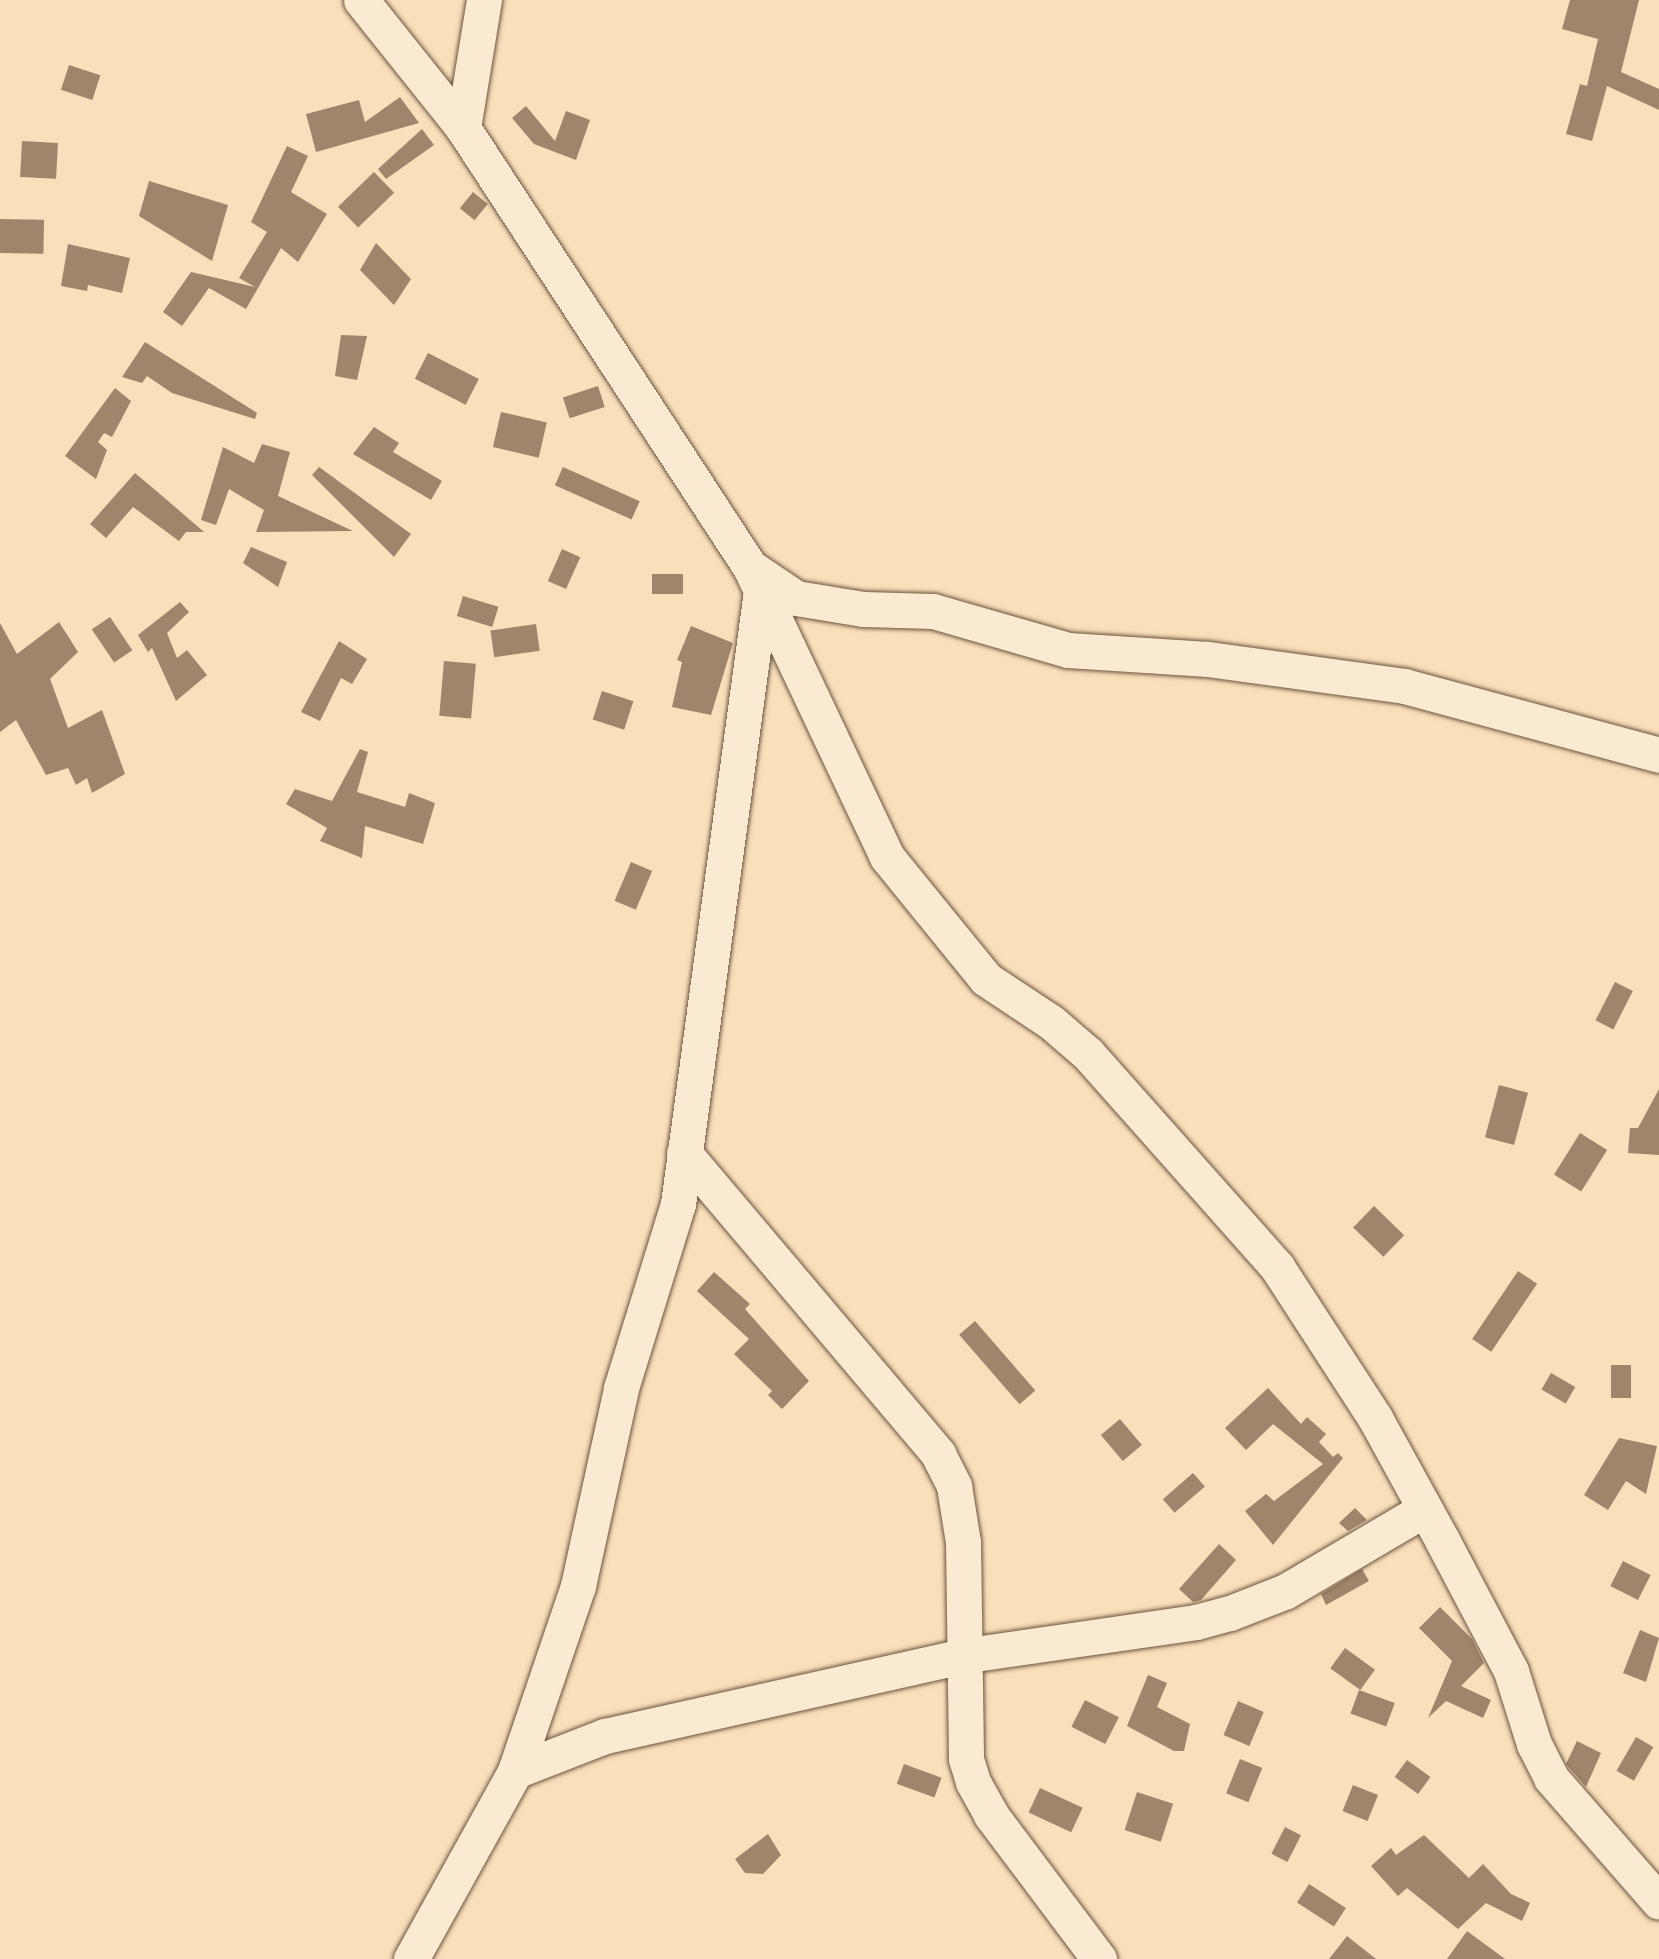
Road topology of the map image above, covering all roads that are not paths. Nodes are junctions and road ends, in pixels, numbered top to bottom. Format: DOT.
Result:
graph roads {
  1 [pos="361,0"];
  2 [pos="484,0"];
  3 [pos="463,128"];
  4 [pos="755,579"];
  5 [pos="1659,755"];
  6 [pos="684,1153"];
  7 [pos="1425,1509"];
  8 [pos="968,1655"];
  9 [pos="515,1772"];
  10 [pos="1659,1902"];
  11 [pos="411,1959"];
  12 [pos="1099,1959"];
  1 -- 3 [label="street"];
  2 -- 3 [label="street"];
  3 -- 4 [label="street"];
  4 -- 5 [label="street"];
  4 -- 6 [label="street"];
  4 -- 7 [label="street"];
  6 -- 8 [label="street"];
  6 -- 9 [label="street"];
  7 -- 8 [label="street"];
  7 -- 10 [label="street"];
  8 -- 9 [label="street"];
  8 -- 12 [label="street"];
  9 -- 11 [label="street"];
}
